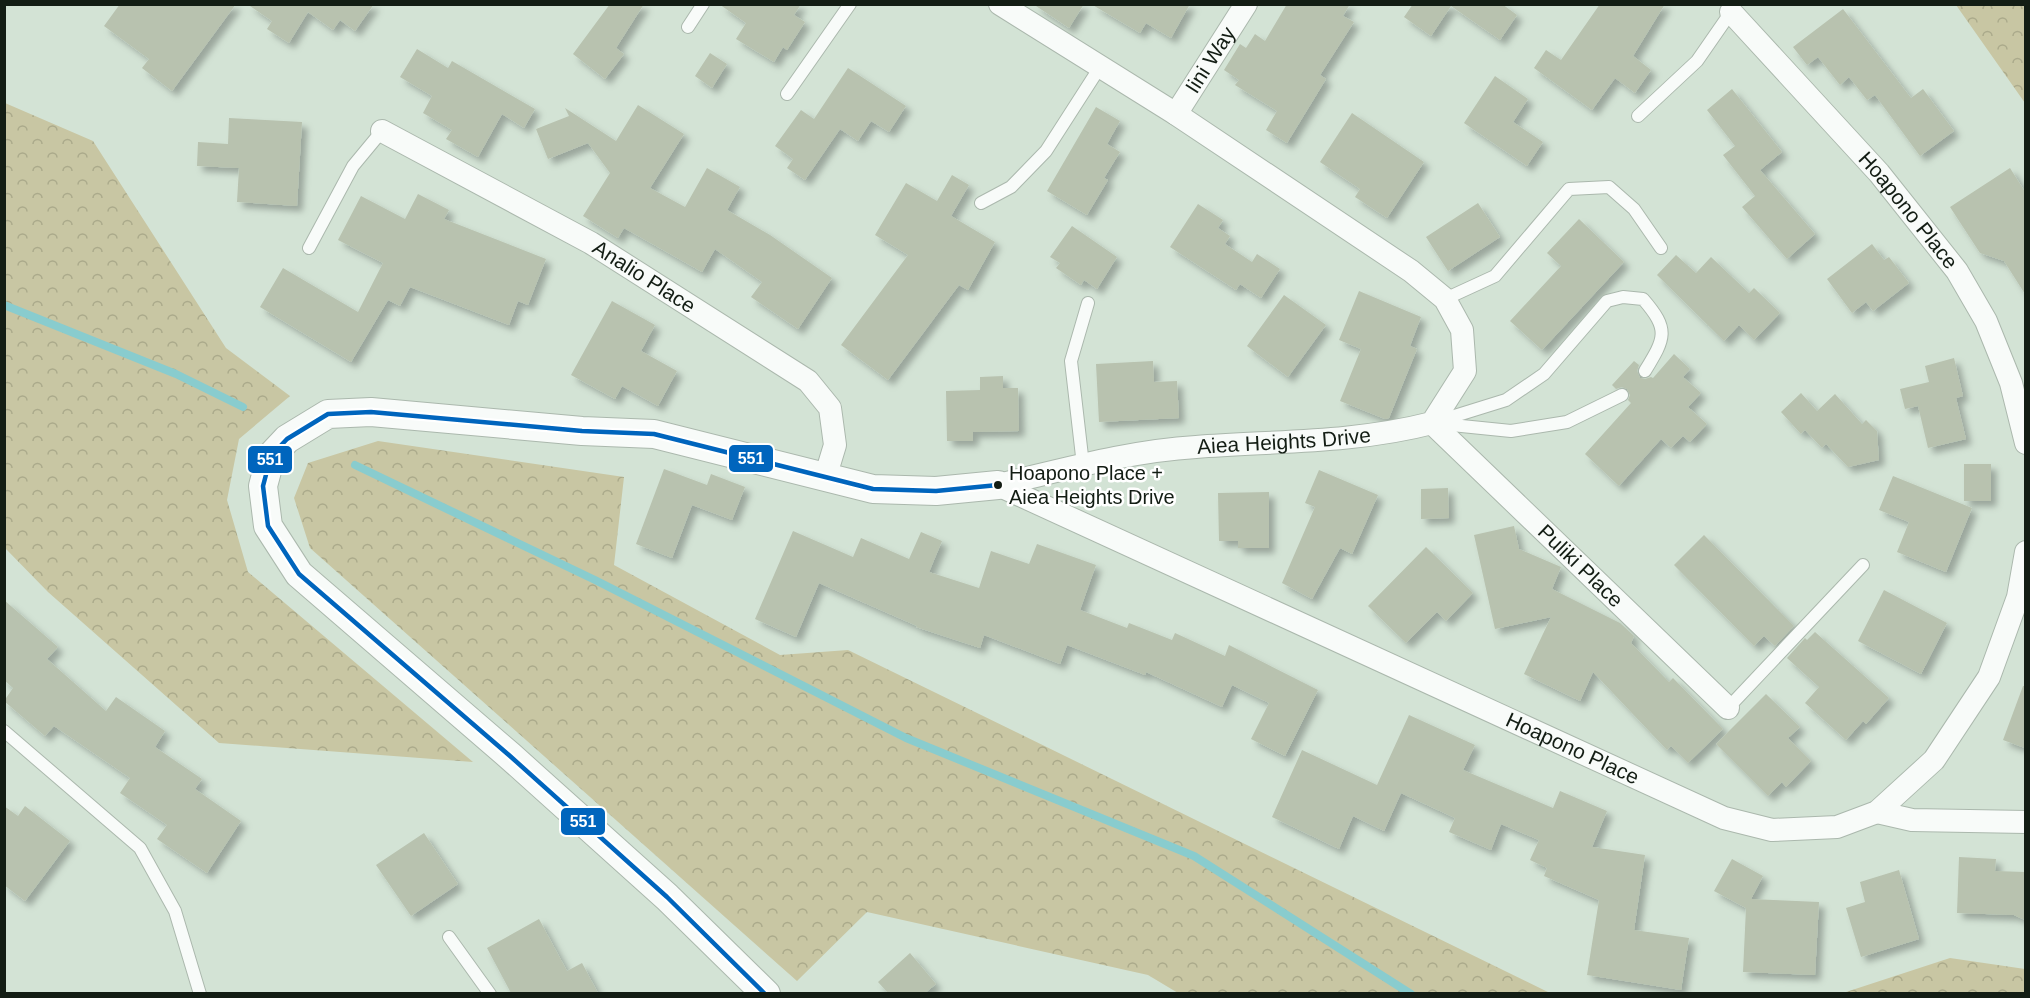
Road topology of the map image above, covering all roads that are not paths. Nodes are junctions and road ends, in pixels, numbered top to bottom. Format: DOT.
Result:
graph roads {
  1 [pos="703,4"];
  2 [pos="850,4"];
  3 [pos="1000,4"];
  4 [pos="1246,4"];
  5 [pos="1731,12"];
  6 [pos="688,27"];
  7 [pos="1100,67"];
  8 [pos="787,94"];
  9 [pos="1176,114"];
  10 [pos="1638,116"];
  11 [pos="382,131"];
  12 [pos="981,203"];
  13 [pos="309,248"];
  14 [pos="1661,248"];
  15 [pos="1445,299"];
  16 [pos="1088,303"];
  17 [pos="1645,371"];
  18 [pos="1622,395"];
  19 [pos="1432,423"];
  20 [pos="2025,442"];
  21 [pos="1083,465"];
  22 [pos="825,478"];
  23 [pos="998,485"];
  24 [pos="2025,552"];
  25 [pos="1863,565"];
  26 [pos="1728,708"];
  27 [pos="4,731"];
  28 [pos="1877,812"];
  29 [pos="2025,822"];
  30 [pos="449,937"];
  31 [pos="200,993"];
  32 [pos="490,993"];
  33 [pos="766,993"];
  1 -- 6 [label="lane"];
  2 -- 8 [label="lane"];
  3 -- 7 [label="street"];
  4 -- 9 [label="street, Iini Way"];
  5 -- 10 [label="lane"];
  5 -- 20 [label="street, Hoapono Place"];
  7 -- 9 [label="street"];
  7 -- 12 [label="lane"];
  9 -- 15 [label="street"];
  11 -- 13 [label="lane"];
  11 -- 22 [label="street, Analio Place"];
  14 -- 15 [label="lane"];
  15 -- 19 [label="street"];
  16 -- 21 [label="lane"];
  17 -- 19 [label="lane"];
  18 -- 19 [label="lane"];
  19 -- 21 [label="street, Aiea Heights Drive"];
  19 -- 26 [label="street, Puliki Place"];
  21 -- 23 [label="street, Aiea Heights Drive"];
  22 -- 23 [label="street, Aiea Heights Drive"];
  22 -- 33 [label="street, Aiea Heights Drive"];
  23 -- 28 [label="street, Hoapono Place"];
  24 -- 28 [label="street, Hoapono Place"];
  25 -- 26 [label="lane"];
  27 -- 31 [label="lane"];
  28 -- 29 [label="street"];
  30 -- 32 [label="lane"];
}
